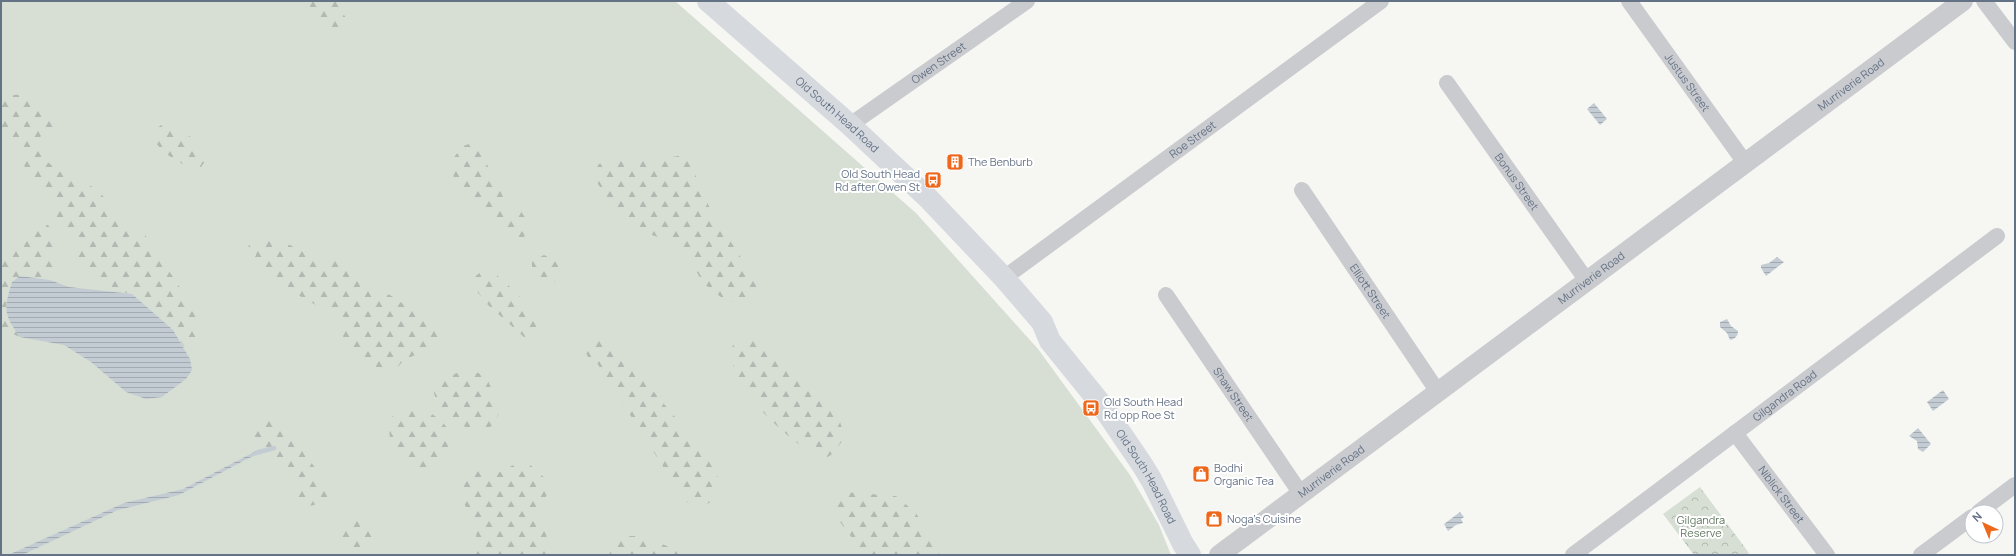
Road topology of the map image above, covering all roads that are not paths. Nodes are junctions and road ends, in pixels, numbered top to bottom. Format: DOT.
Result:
graph roads {
  1 [pos="708,1"];
  2 [pos="1027,1"];
  3 [pos="1381,1"];
  4 [pos="1629,1"];
  5 [pos="1963,1"];
  6 [pos="1984,1"];
  7 [pos="2015,42"];
  8 [pos="1447,83"];
  9 [pos="850,125"];
  10 [pos="1746,164"];
  11 [pos="1302,190"];
  12 [pos="1997,236"];
  13 [pos="1004,278"];
  14 [pos="1587,281"];
  15 [pos="1166,295"];
  16 [pos="1042,322"];
  17 [pos="1438,392"];
  18 [pos="1735,433"];
  19 [pos="2015,486"];
  20 [pos="1301,494"];
  21 [pos="1990,504"];
  22 [pos="1964,523"];
  23 [pos="1190,555"];
  24 [pos="1196,555"];
  25 [pos="1219,555"];
  26 [pos="1573,555"];
  27 [pos="1827,555"];
  28 [pos="1921,555"];
  1 -- 9 [label="main road, Old South Head Road"];
  2 -- 9 [label="street, Owen Street"];
  3 -- 13 [label="street, Roe Street"];
  4 -- 10 [label="street, Justus Street"];
  5 -- 10 [label="street, Murriverie Road"];
  6 -- 7 [label="street"];
  8 -- 14 [label="street, Bonus Street"];
  9 -- 13 [label="main road, Old South Head Road"];
  10 -- 14 [label="street, Murriverie Road"];
  11 -- 17 [label="street, Elliott Street"];
  12 -- 18 [label="street, Gilgandra Road"];
  13 -- 16 [label="main road, Old South Head Road"];
  14 -- 17 [label="street, Murriverie Road"];
  15 -- 20 [label="street, Shaw Street"];
  16 -- 23 [label="main road, Old South Head Road"];
  16 -- 24 [label="main road, Old South Head Road"];
  17 -- 20 [label="street, Murriverie Road"];
  18 -- 26 [label="street, Gilgandra Road"];
  18 -- 27 [label="street, Niblick Street"];
  19 -- 21 [label="street"];
  20 -- 25 [label="street, Murriverie Road"];
  22 -- 28 [label="street"];
}
